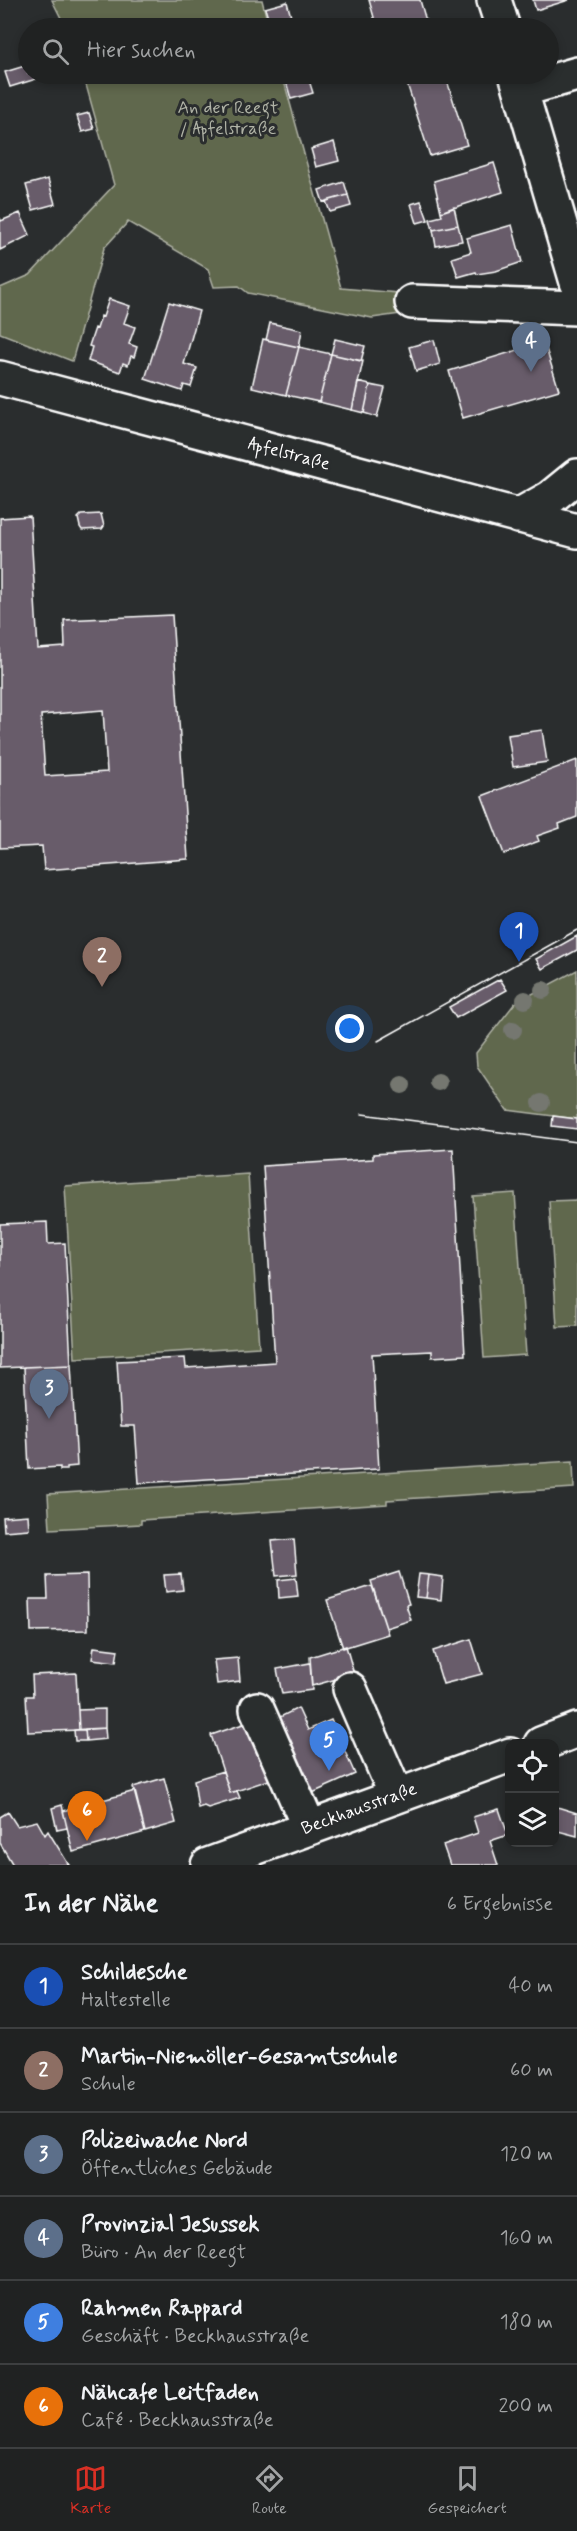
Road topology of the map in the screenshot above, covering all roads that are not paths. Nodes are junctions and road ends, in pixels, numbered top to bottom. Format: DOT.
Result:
graph roads {
  1 [pos="495,0"];
  2 [pos="500,18"];
  3 [pos="577,74"];
  4 [pos="559,76"];
  5 [pos="519,84"];
  6 [pos="577,282"];
  7 [pos="412,302"];
  8 [pos="577,308"];
  9 [pos="0,378"];
  10 [pos="577,476"];
  11 [pos="518,516"];
  12 [pos="577,531"];
  13 [pos="350,1689"];
  14 [pos="257,1708"];
  15 [pos="577,1730"];
  16 [pos="552,1739"];
  17 [pos="505,1757"];
  18 [pos="396,1795"];
  19 [pos="309,1827"];
  20 [pos="208,1865"];
  1 -- 2 [label="street"];
  3 -- 4 [label="street"];
  5 -- 6 [label="street"];
  7 -- 8 [label="street"];
  9 -- 11 [label="street, Apfelstraße"];
  10 -- 11 [label="street"];
  11 -- 12 [label="street, Apfelstraße"];
  13 -- 18 [label="street"];
  14 -- 19 [label="street"];
  15 -- 16 [label="street"];
  17 -- 18 [label="street, Beckhausstraße"];
  18 -- 19 [label="street, Beckhausstraße"];
  19 -- 20 [label="street, Beckhausstraße"];
}
